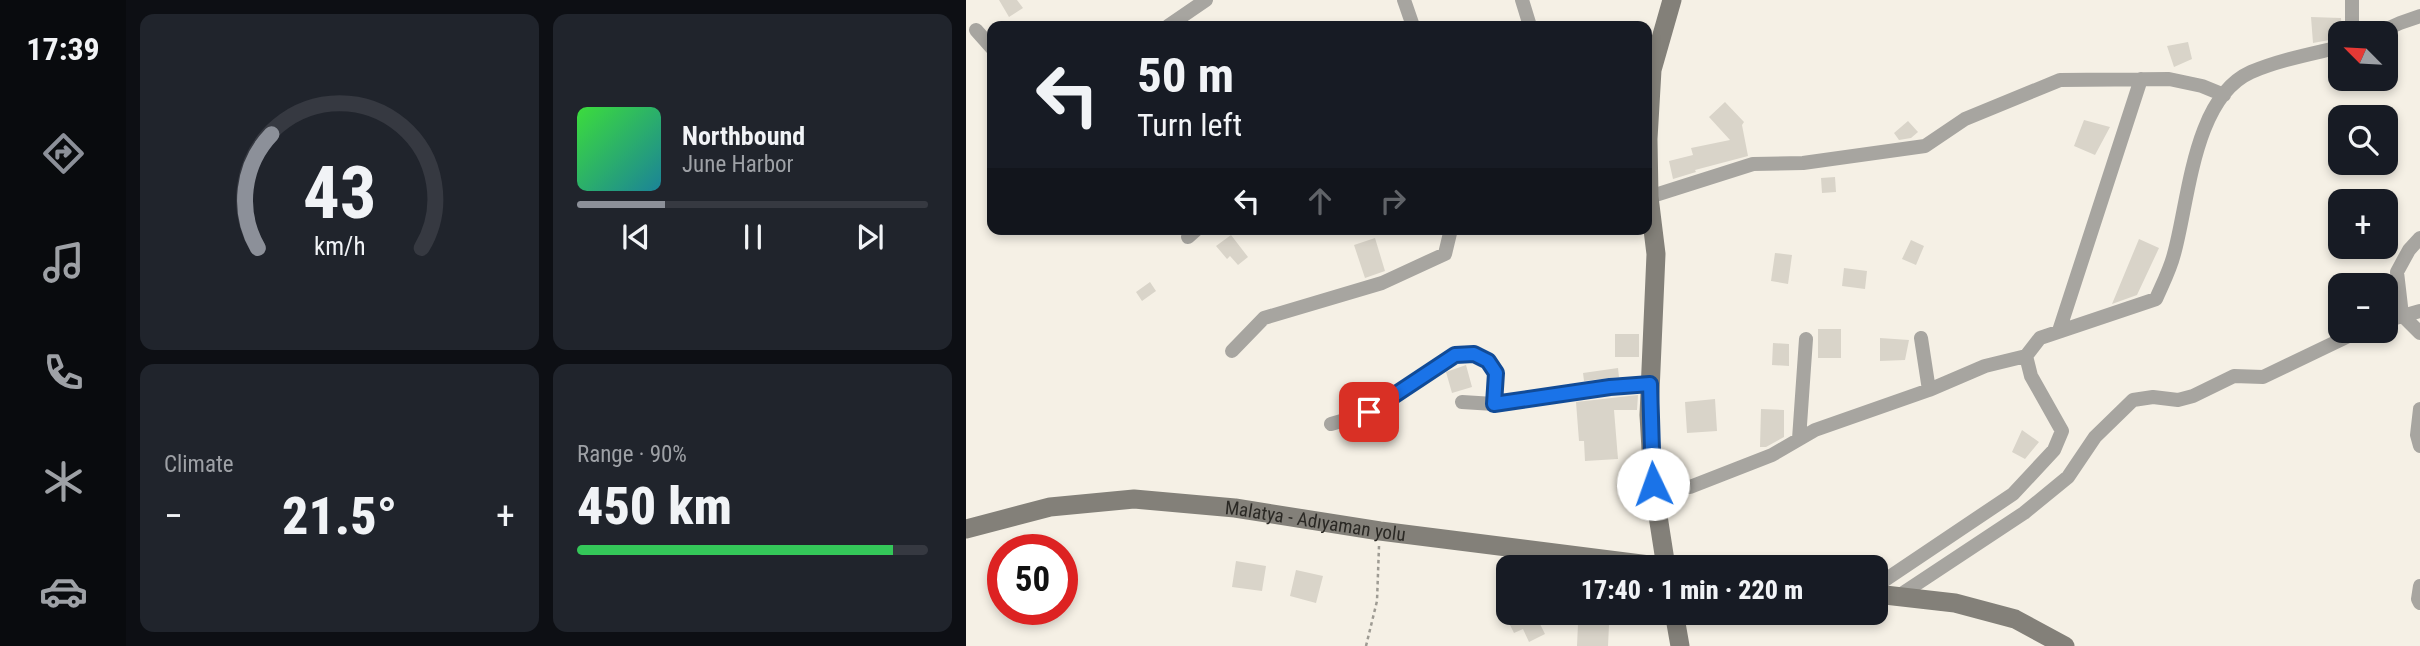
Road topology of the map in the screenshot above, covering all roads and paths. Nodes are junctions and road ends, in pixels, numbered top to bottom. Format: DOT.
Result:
graph roads {
  1 [pos="1206,0"];
  2 [pos="1404,0"];
  3 [pos="1522,0"];
  4 [pos="1672,0"];
  5 [pos="2352,0"];
  6 [pos="2420,16"];
  7 [pos="1175,21"];
  8 [pos="1411,21"];
  9 [pos="1528,21"];
  10 [pos="2352,21"];
  11 [pos="2398,24"];
  12 [pos="976,30"];
  13 [pos="987,42"];
  14 [pos="2328,50"];
  15 [pos="1652,70"];
  16 [pos="2141,79"];
  17 [pos="2224,95"];
  18 [pos="1652,196"];
  19 [pos="1652,221"];
  20 [pos="1450,235"];
  21 [pos="2420,238"];
  22 [pos="2420,312"];
  23 [pos="2402,315"];
  24 [pos="2398,316"];
  25 [pos="2059,331"];
  26 [pos="2420,333"];
  27 [pos="1921,338"];
  28 [pos="1806,339"];
  29 [pos="2334,343"];
  30 [pos="1232,351"];
  31 [pos="2026,356"];
  32 [pos="1650,384"];
  33 [pos="1929,390"];
  34 [pos="1462,402"];
  35 [pos="1494,404"];
  36 [pos="2420,409"];
  37 [pos="1331,424"];
  38 [pos="1799,439"];
  39 [pos="2420,446"];
  40 [pos="1653,484"];
  41 [pos="966,529"];
  42 [pos="1380,531"];
  43 [pos="1570,555"];
  44 [pos="1663,555"];
  45 [pos="1888,578"];
  46 [pos="2420,586"];
  47 [pos="1888,594"];
  48 [pos="1900,595"];
  49 [pos="2420,603"];
  50 [pos="1676,625"];
  51 [pos="1366,646"];
  52 [pos="1680,646"];
  53 [pos="2065,646"];
  1 -- 7 [label="street"];
  2 -- 8 [label="street"];
  3 -- 9 [label="street"];
  4 -- 15 [label="main road"];
  5 -- 10 [label="street"];
  6 -- 11 [label="street"];
  12 -- 13 [label="street"];
  14 -- 17 [label="street"];
  16 -- 17 [label="street"];
  16 -- 18 [label="street"];
  16 -- 25 [label="street"];
  17 -- 25 [label="street"];
  19 -- 32 [label="main road"];
  20 -- 30 [label="street"];
  21 -- 23 [label="street"];
  22 -- 23 [label="street"];
  23 -- 24 [label="street"];
  23 -- 26 [label="street"];
  25 -- 31 [label="street"];
  27 -- 33 [label="street"];
  28 -- 38 [label="street"];
  29 -- 48 [label="street"];
  31 -- 33 [label="street"];
  31 -- 45 [label="street"];
  32 -- 35 [label="street"];
  32 -- 40 [label="main road"];
  33 -- 38 [label="street"];
  34 -- 35 [label="street"];
  35 -- 37 [label="street"];
  36 -- 39 [label="street"];
  38 -- 40 [label="street"];
  40 -- 44 [label="main road"];
  41 -- 42 [label="main road, Malatya - Adıyaman yolu"];
  42 -- 43 [label="main road, Malatya - Adıyaman yolu"];
  42 -- 51 [label="path"];
  46 -- 49 [label="street"];
  47 -- 48 [label="main road"];
  48 -- 53 [label="main road"];
  50 -- 52 [label="main road"];
}
